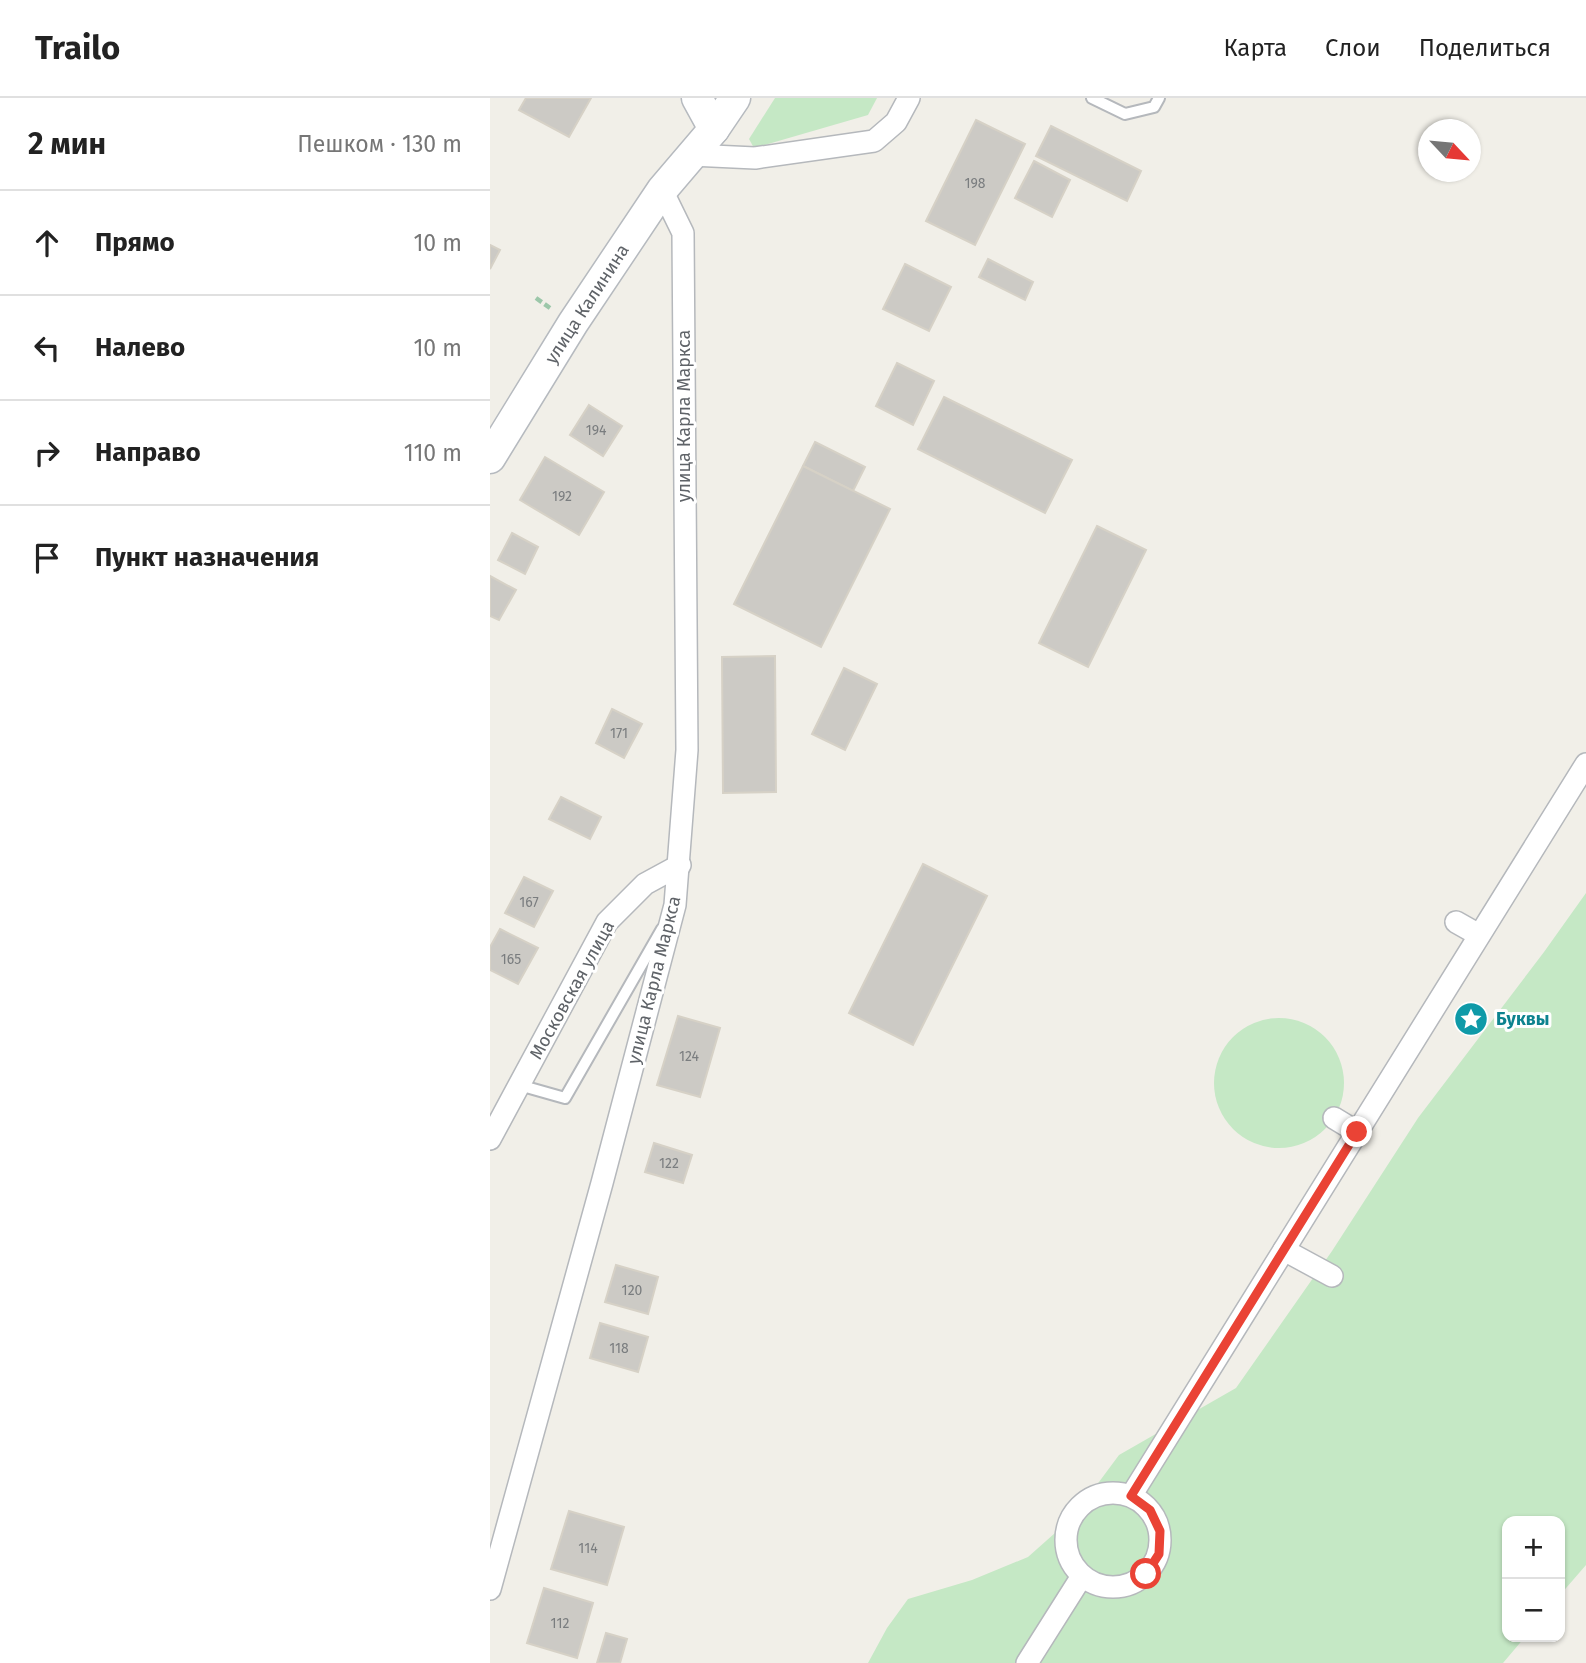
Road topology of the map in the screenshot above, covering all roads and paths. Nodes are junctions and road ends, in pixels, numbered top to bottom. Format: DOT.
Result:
graph roads {
  1 [pos="697,98"];
  2 [pos="735,98"];
  3 [pos="909,98"];
  4 [pos="1092,98"];
  5 [pos="1159,98"];
  6 [pos="714,129"];
  7 [pos="691,156"];
  8 [pos="662,190"];
  9 [pos="490,457"];
  10 [pos="1586,764"];
  11 [pos="680,865"];
  12 [pos="675,905"];
  13 [pos="1456,922"];
  14 [pos="1479,935"];
  15 [pos="519,1085"];
  16 [pos="1334,1118"];
  17 [pos="1357,1132"];
  18 [pos="490,1139"];
  19 [pos="1284,1250"];
  20 [pos="1332,1276"];
  21 [pos="1131,1496"];
  22 [pos="1082,1576"];
  23 [pos="490,1588"];
  24 [pos="1027,1663"];
  1 -- 6 [label="street"];
  2 -- 6 [label="street, улица Калинина"];
  3 -- 7 [label="street"];
  4 -- 5 [label="lane"];
  6 -- 7 [label="street, улица Калинина"];
  7 -- 8 [label="street, улица Калинина"];
  8 -- 9 [label="street, улица Калинина"];
  8 -- 11 [label="street, улица Карла Маркса"];
  10 -- 14 [label="street"];
  11 -- 12 [label="street, улица Карла Маркса"];
  11 -- 15 [label="street, Московская улица"];
  12 -- 15 [label="lane"];
  12 -- 23 [label="street, улица Карла Маркса"];
  13 -- 14 [label="street"];
  14 -- 17 [label="street"];
  15 -- 18 [label="street, Московская улица"];
  16 -- 17 [label="street"];
  17 -- 19 [label="street"];
  19 -- 20 [label="street"];
  19 -- 21 [label="street"];
  21 -- 22 [label="street"];
  21 -- 22 [label="street"];
  22 -- 24 [label="street"];
}
